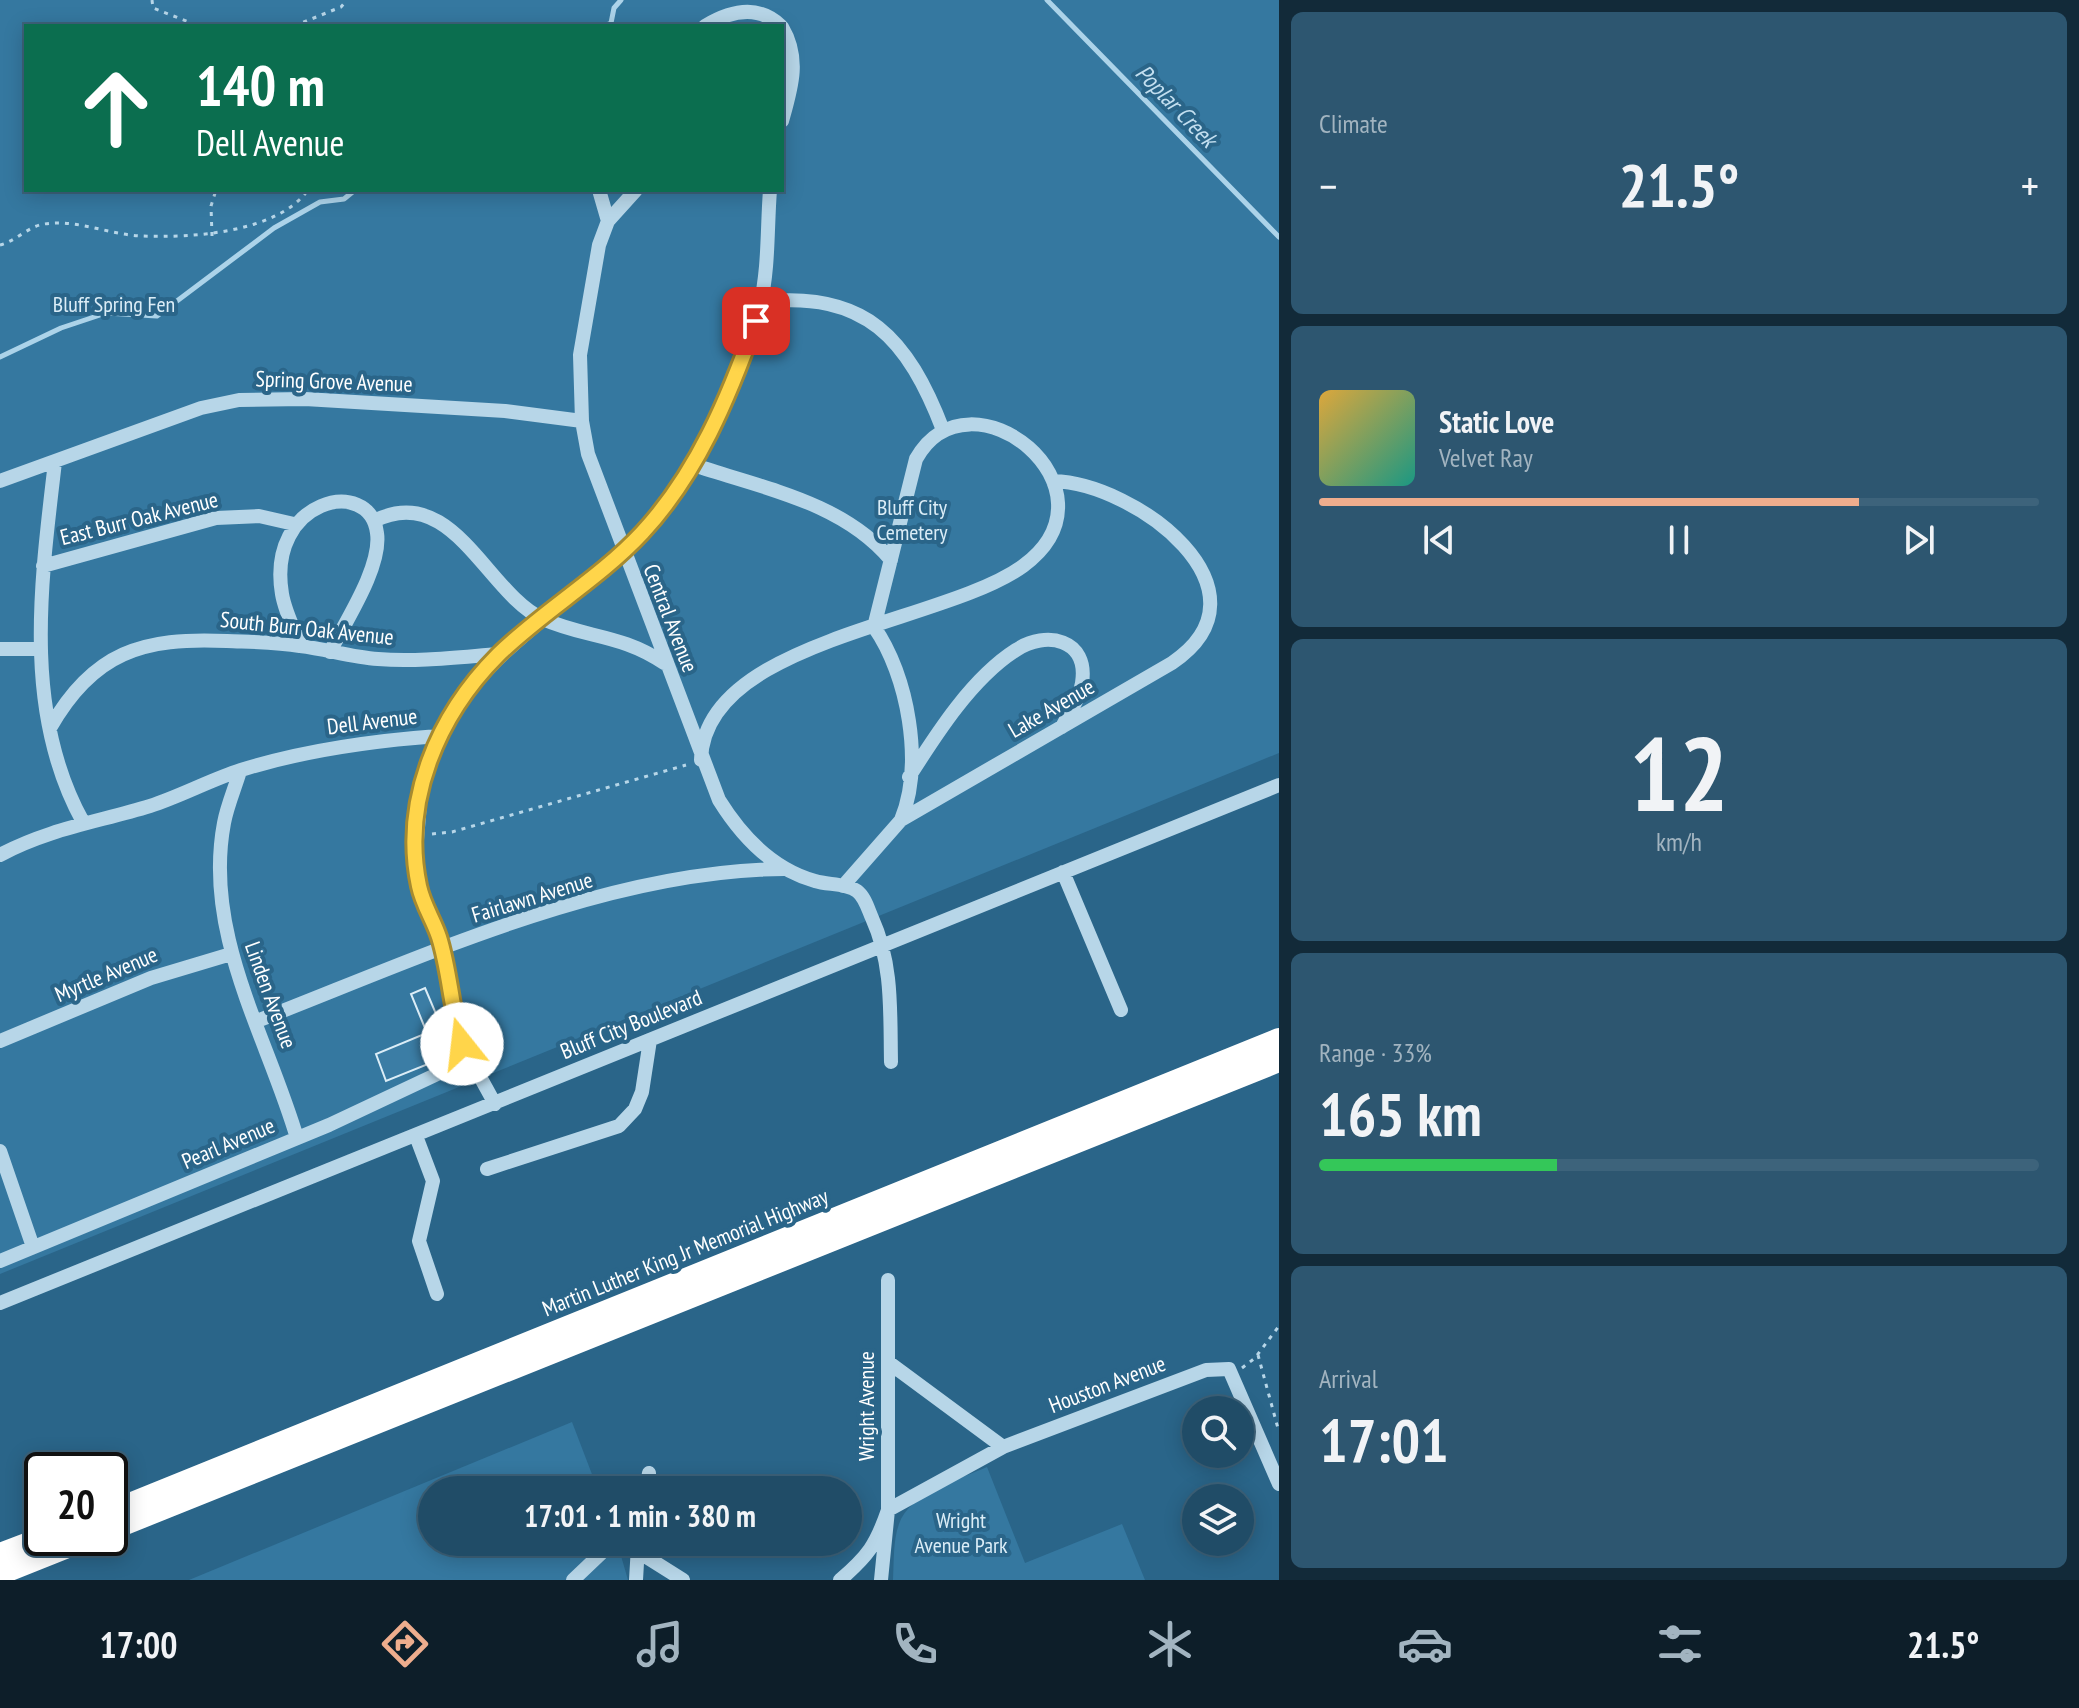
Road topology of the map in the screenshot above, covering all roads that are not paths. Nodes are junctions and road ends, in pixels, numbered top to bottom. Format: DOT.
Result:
graph roads {
  1 [pos="709,24"];
  2 [pos="776,24"];
  3 [pos="784,34"];
  4 [pos="784,113"];
  5 [pos="600,192"];
  6 [pos="634,192"];
  7 [pos="770,192"];
  8 [pos="608,221"];
  9 [pos="761,302"];
  10 [pos="582,421"];
  11 [pos="943,430"];
  12 [pos="55,462"];
  13 [pos="694,465"];
  14 [pos="0,481"];
  15 [pos="1053,481"];
  16 [pos="374,521"];
  17 [pos="294,524"];
  18 [pos="623,553"];
  19 [pos="891,560"];
  20 [pos="43,566"];
  21 [pos="543,619"];
  22 [pos="874,627"];
  23 [pos="301,646"];
  24 [pos="0,649"];
  25 [pos="40,649"];
  26 [pos="330,652"];
  27 [pos="499,654"];
  28 [pos="664,663"];
  29 [pos="50,728"];
  30 [pos="1062,728"];
  31 [pos="438,736"];
  32 [pos="701,760"];
  33 [pos="240,771"];
  34 [pos="909,777"];
  35 [pos="1279,785"];
  36 [pos="901,820"];
  37 [pos="83,822"];
  38 [pos="0,855"];
  39 [pos="785,869"];
  40 [pos="1063,872"];
  41 [pos="843,886"];
  42 [pos="884,944"];
  43 [pos="442,950"];
  44 [pos="231,954"];
  45 [pos="1121,1010"];
  46 [pos="257,1021"];
  47 [pos="1279,1039"];
  48 [pos="650,1040"];
  49 [pos="0,1041"];
  50 [pos="1279,1061"];
  51 [pos="891,1062"];
  52 [pos="470,1063"];
  53 [pos="495,1104"];
  54 [pos="416,1136"];
  55 [pos="297,1138"];
  56 [pos="0,1151"];
  57 [pos="487,1169"];
  58 [pos="33,1247"];
  59 [pos="0,1261"];
  60 [pos="888,1280"];
  61 [pos="437,1294"];
  62 [pos="0,1303"];
  63 [pos="888,1362"];
  64 [pos="1003,1447"];
  65 [pos="649,1473"];
  66 [pos="648,1476"];
  67 [pos="1279,1484"];
  68 [pos="128,1505"];
  69 [pos="888,1510"];
  70 [pos="128,1523"];
  71 [pos="24,1545"];
  72 [pos="0,1554"];
  73 [pos="45,1556"];
  74 [pos="599,1556"];
  75 [pos="637,1556"];
  76 [pos="650,1556"];
  77 [pos="594,1561"];
  78 [pos="0,1574"];
  79 [pos="573,1580"];
  80 [pos="587,1580"];
  81 [pos="636,1580"];
  82 [pos="683,1580"];
  83 [pos="840,1580"];
  84 [pos="881,1580"];
  1 -- 2 [label="street"];
  3 -- 4 [label="street"];
  5 -- 8 [label="street"];
  6 -- 8 [label="street"];
  7 -- 9 [label="street, Dell Avenue"];
  8 -- 10 [label="street, Central Avenue"];
  9 -- 11 [label="street"];
  9 -- 13 [label="street, Dell Avenue"];
  10 -- 12 [label="street, Spring Grove Avenue"];
  10 -- 18 [label="street, Central Avenue"];
  11 -- 15 [label="street"];
  11 -- 19 [label="street"];
  12 -- 14 [label="street, Spring Grove Avenue"];
  12 -- 20 [label="street"];
  13 -- 18 [label="street, Dell Avenue"];
  13 -- 19 [label="street"];
  15 -- 22 [label="street"];
  15 -- 30 [label="street, Lake Avenue"];
  16 -- 17 [label="street"];
  16 -- 21 [label="street"];
  16 -- 26 [label="street"];
  17 -- 20 [label="street, East Burr Oak Avenue"];
  17 -- 23 [label="street"];
  18 -- 21 [label="street, Dell Avenue"];
  18 -- 28 [label="street, Central Avenue"];
  19 -- 22 [label="street"];
  20 -- 25 [label="street"];
  21 -- 27 [label="street, Dell Avenue"];
  21 -- 28 [label="street"];
  22 -- 32 [label="street"];
  22 -- 34 [label="street"];
  23 -- 26 [label="street, South Burr Oak Avenue"];
  23 -- 29 [label="street, South Burr Oak Avenue"];
  24 -- 25 [label="street"];
  25 -- 29 [label="street"];
  26 -- 27 [label="street, South Burr Oak Avenue"];
  27 -- 31 [label="street, Dell Avenue"];
  28 -- 32 [label="street, Central Avenue"];
  29 -- 37 [label="street"];
  30 -- 34 [label="street"];
  30 -- 36 [label="street, Lake Avenue"];
  31 -- 33 [label="street, Dell Avenue"];
  31 -- 43 [label="street"];
  32 -- 39 [label="street, Central Avenue"];
  33 -- 37 [label="street, Dell Avenue"];
  33 -- 44 [label="street, Linden Avenue"];
  34 -- 36 [label="street"];
  35 -- 40 [label="street, Bluff City Boulevard"];
  36 -- 41 [label="street"];
  37 -- 38 [label="street, Dell Avenue"];
  39 -- 41 [label="street, Central Avenue"];
  39 -- 43 [label="street, Fairlawn Avenue"];
  40 -- 42 [label="street, Bluff City Boulevard"];
  40 -- 45 [label="street"];
  41 -- 42 [label="street"];
  42 -- 48 [label="street, Bluff City Boulevard"];
  42 -- 51 [label="street"];
  43 -- 46 [label="street, Fairlawn Avenue"];
  43 -- 52 [label="street"];
  44 -- 46 [label="street, Linden Avenue"];
  44 -- 49 [label="street, Myrtle Avenue"];
  46 -- 55 [label="street, Linden Avenue"];
  47 -- 68 [label="highway, Martin Luther King Jr Memorial Highway"];
  48 -- 53 [label="street, Bluff City Boulevard"];
  48 -- 57 [label="street"];
  50 -- 70 [label="highway, Martin Luther King Jr Memorial Highway"];
  52 -- 53 [label="street"];
  52 -- 55 [label="street, Pearl Avenue"];
  53 -- 54 [label="street, Bluff City Boulevard"];
  54 -- 61 [label="street"];
  54 -- 62 [label="street, Bluff City Boulevard"];
  55 -- 58 [label="street, Pearl Avenue"];
  56 -- 58 [label="street"];
  58 -- 59 [label="street, Pearl Avenue"];
  60 -- 63 [label="street, Wright Avenue"];
  63 -- 64 [label="street"];
  63 -- 69 [label="street, Wright Avenue"];
  64 -- 67 [label="street, Houston Avenue"];
  64 -- 69 [label="street, Houston Avenue"];
  65 -- 66 [label="street"];
  69 -- 83 [label="street"];
  69 -- 84 [label="street, Wright Avenue"];
  71 -- 72 [label="highway"];
  73 -- 78 [label="highway"];
  74 -- 77 [label="street"];
  75 -- 81 [label="street"];
  76 -- 82 [label="street"];
  77 -- 79 [label="street"];
  77 -- 80 [label="street"];
}
